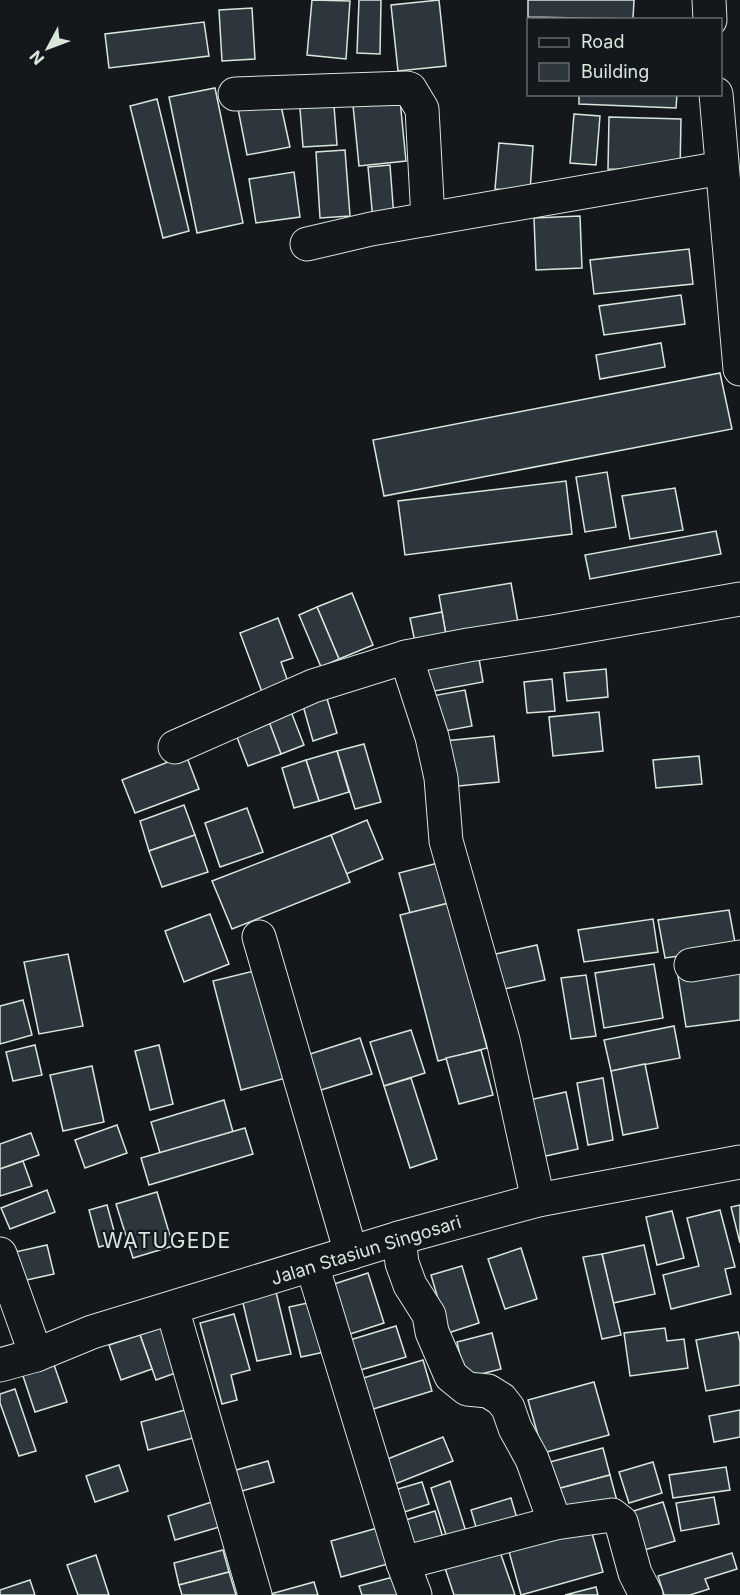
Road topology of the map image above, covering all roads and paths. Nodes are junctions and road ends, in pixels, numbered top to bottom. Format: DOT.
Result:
graph roads {
  1 [pos="709,0"];
  2 [pos="710,18"];
  3 [pos="235,94"];
  4 [pos="716,96"];
  5 [pos="722,168"];
  6 [pos="734,206"];
  7 [pos="428,219"];
  8 [pos="308,244"];
  9 [pos="740,369"];
  10 [pos="740,599"];
  11 [pos="406,657"];
  12 [pos="175,747"];
  13 [pos="259,937"];
  14 [pos="740,957"];
  15 [pos="691,965"];
  16 [pos="740,1162"];
  17 [pos="538,1200"];
  18 [pos="399,1238"];
  19 [pos="351,1253"];
  20 [pos="0,1254"];
  21 [pos="312,1265"];
  22 [pos="172,1308"];
  23 [pos="36,1355"];
  24 [pos="0,1365"];
  25 [pos="555,1523"];
  26 [pos="403,1563"];
  27 [pos="255,1595"];
  28 [pos="416,1595"];
  29 [pos="646,1595"];
  1 -- 2 [label="street"];
  3 -- 7 [label="street"];
  4 -- 5 [label="street"];
  5 -- 6 [label="street"];
  5 -- 7 [label="street"];
  6 -- 9 [label="street"];
  7 -- 8 [label="street"];
  10 -- 11 [label="street"];
  11 -- 12 [label="street"];
  11 -- 17 [label="street"];
  13 -- 19 [label="street"];
  14 -- 15 [label="street"];
  16 -- 17 [label="street, Jalan Stasiun Singosari"];
  17 -- 18 [label="street, Jalan Stasiun Singosari"];
  18 -- 19 [label="street, Jalan Stasiun Singosari"];
  18 -- 25 [label="street"];
  19 -- 21 [label="street, Jalan Stasiun Singosari"];
  20 -- 23 [label="street"];
  21 -- 22 [label="street, Jalan Stasiun Singosari"];
  21 -- 26 [label="street"];
  22 -- 23 [label="street, Jalan Stasiun Singosari"];
  22 -- 27 [label="street"];
  23 -- 24 [label="street, Jalan Stasiun Singosari"];
  25 -- 26 [label="street"];
  25 -- 29 [label="street"];
  26 -- 28 [label="street"];
}
